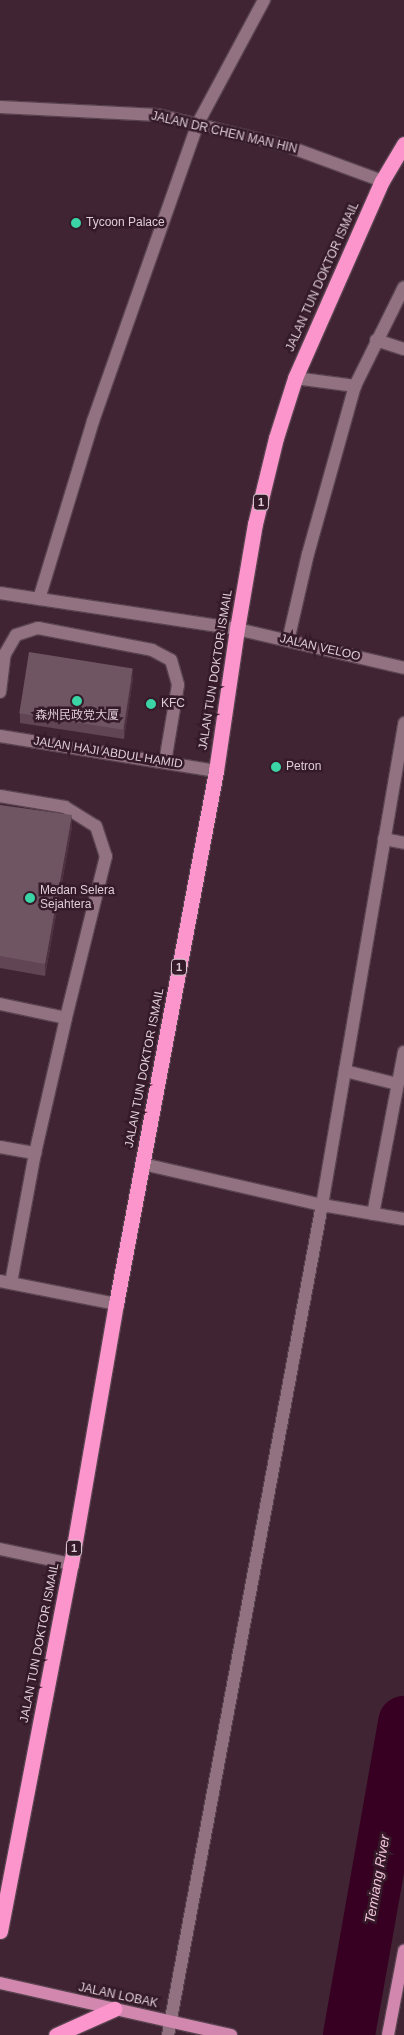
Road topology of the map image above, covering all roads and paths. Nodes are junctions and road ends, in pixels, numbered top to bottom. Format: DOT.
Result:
graph roads {
  1 [pos="264,0"];
  2 [pos="0,107"];
  3 [pos="197,125"];
  4 [pos="404,144"];
  5 [pos="382,181"];
  6 [pos="404,287"];
  7 [pos="376,340"];
  8 [pos="404,349"];
  9 [pos="295,378"];
  10 [pos="355,386"];
  11 [pos="0,593"];
  12 [pos="39,599"];
  13 [pos="237,629"];
  14 [pos="288,641"];
  15 [pos="404,668"];
  16 [pos="0,692"];
  17 [pos="404,723"];
  18 [pos="0,736"];
  19 [pos="165,762"];
  20 [pos="216,771"];
  21 [pos="0,796"];
  22 [pos="384,839"];
  23 [pos="404,843"];
  24 [pos="0,1004"];
  25 [pos="66,1018"];
  26 [pos="404,1052"];
  27 [pos="345,1071"];
  28 [pos="400,1077"];
  29 [pos="0,1147"];
  30 [pos="35,1153"];
  31 [pos="143,1164"];
  32 [pos="322,1205"];
  33 [pos="373,1214"];
  34 [pos="404,1219"];
  35 [pos="6,1282"];
  36 [pos="116,1304"];
  37 [pos="0,1549"];
  38 [pos="71,1564"];
  39 [pos="0,1931"];
  40 [pos="404,1950"];
  41 [pos="0,1984"];
  42 [pos="114,2009"];
  43 [pos="171,2021"];
  44 [pos="56,2035"];
  45 [pos="168,2035"];
  46 [pos="230,2035"];
  47 [pos="388,2035"];
  1 -- 3 [label="street"];
  2 -- 3 [label="street, JALAN DR CHEN MAN HIN"];
  3 -- 5 [label="street, JALAN DR CHEN MAN HIN"];
  3 -- 12 [label="street"];
  4 -- 5 [label="highway, JALAN TUN DOKTOR ISMAIL / 1"];
  5 -- 9 [label="highway, JALAN TUN DOKTOR ISMAIL / 1"];
  6 -- 7 [label="street"];
  7 -- 8 [label="street"];
  7 -- 10 [label="street"];
  9 -- 10 [label="street"];
  9 -- 13 [label="highway, JALAN TUN DOKTOR ISMAIL / 1"];
  10 -- 14 [label="street"];
  11 -- 12 [label="street, JALAN VELOO"];
  12 -- 13 [label="street, JALAN VELOO"];
  13 -- 14 [label="street, JALAN VELOO"];
  13 -- 20 [label="highway, JALAN TUN DOKTOR ISMAIL / 1"];
  14 -- 15 [label="street, JALAN VELOO"];
  16 -- 19 [label="street"];
  17 -- 22 [label="street"];
  18 -- 19 [label="street, JALAN HAJI ABDUL HAMID"];
  19 -- 20 [label="street, JALAN HAJI ABDUL HAMID"];
  20 -- 31 [label="highway, JALAN TUN DOKTOR ISMAIL / 1"];
  21 -- 25 [label="street"];
  22 -- 23 [label="street"];
  22 -- 27 [label="street"];
  24 -- 25 [label="street"];
  25 -- 30 [label="street"];
  26 -- 28 [label="street"];
  27 -- 28 [label="street"];
  27 -- 32 [label="street"];
  28 -- 33 [label="street"];
  29 -- 30 [label="street"];
  30 -- 35 [label="street"];
  31 -- 32 [label="street"];
  31 -- 36 [label="highway, JALAN TUN DOKTOR ISMAIL / 1"];
  32 -- 33 [label="street"];
  32 -- 43 [label="street"];
  33 -- 34 [label="street"];
  35 -- 36 [label="street"];
  36 -- 38 [label="highway, JALAN TUN DOKTOR ISMAIL / 1"];
  37 -- 38 [label="street"];
  38 -- 39 [label="highway, JALAN TUN DOKTOR ISMAIL / 1"];
  40 -- 47 [label="main road"];
  41 -- 42 [label="main road, JALAN LOBAK"];
  42 -- 43 [label="main road, JALAN LOBAK"];
  42 -- 44 [label="highway"];
  43 -- 45 [label="street"];
  43 -- 46 [label="main road, JALAN LOBAK"];
}
